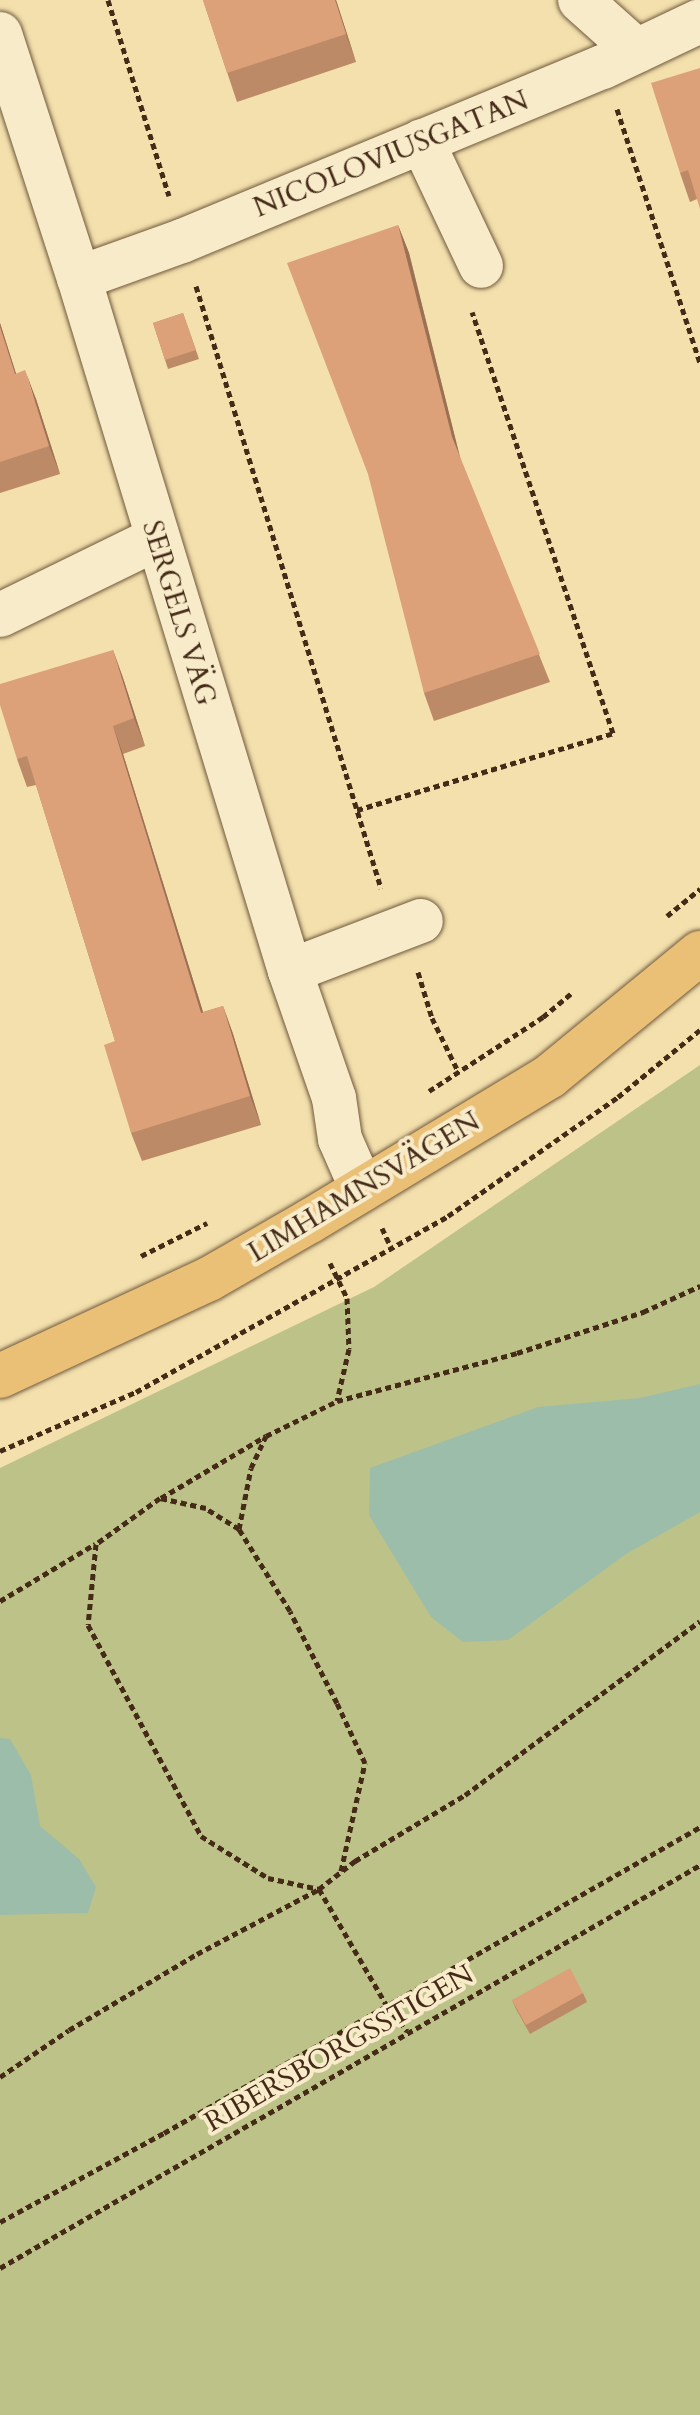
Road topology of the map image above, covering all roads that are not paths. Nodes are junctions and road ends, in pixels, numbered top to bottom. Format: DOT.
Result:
graph roads {
  1 [pos="580,0"];
  2 [pos="700,21"];
  3 [pos="0,34"];
  4 [pos="620,59"];
  5 [pos="422,141"];
  6 [pos="79,278"];
  7 [pos="475,284"];
  8 [pos="156,539"];
  9 [pos="0,615"];
  10 [pos="412,924"];
  11 [pos="700,953"];
  12 [pos="290,971"];
  13 [pos="362,1189"];
  14 [pos="0,1376"];
  1 -- 4 [label="street"];
  2 -- 4 [label="street, NICOLOVIUSGATAN"];
  3 -- 6 [label="street, SERGELS VÄG"];
  4 -- 5 [label="street, NICOLOVIUSGATAN"];
  5 -- 6 [label="street, NICOLOVIUSGATAN"];
  5 -- 7 [label="street"];
  6 -- 8 [label="street, SERGELS VÄG"];
  8 -- 9 [label="street"];
  8 -- 12 [label="street, SERGELS VÄG"];
  10 -- 12 [label="street"];
  11 -- 13 [label="main road, LIMHAMNSVÄGEN"];
  12 -- 13 [label="street, SERGELS VÄG"];
  13 -- 14 [label="main road, LIMHAMNSVÄGEN"];
}
